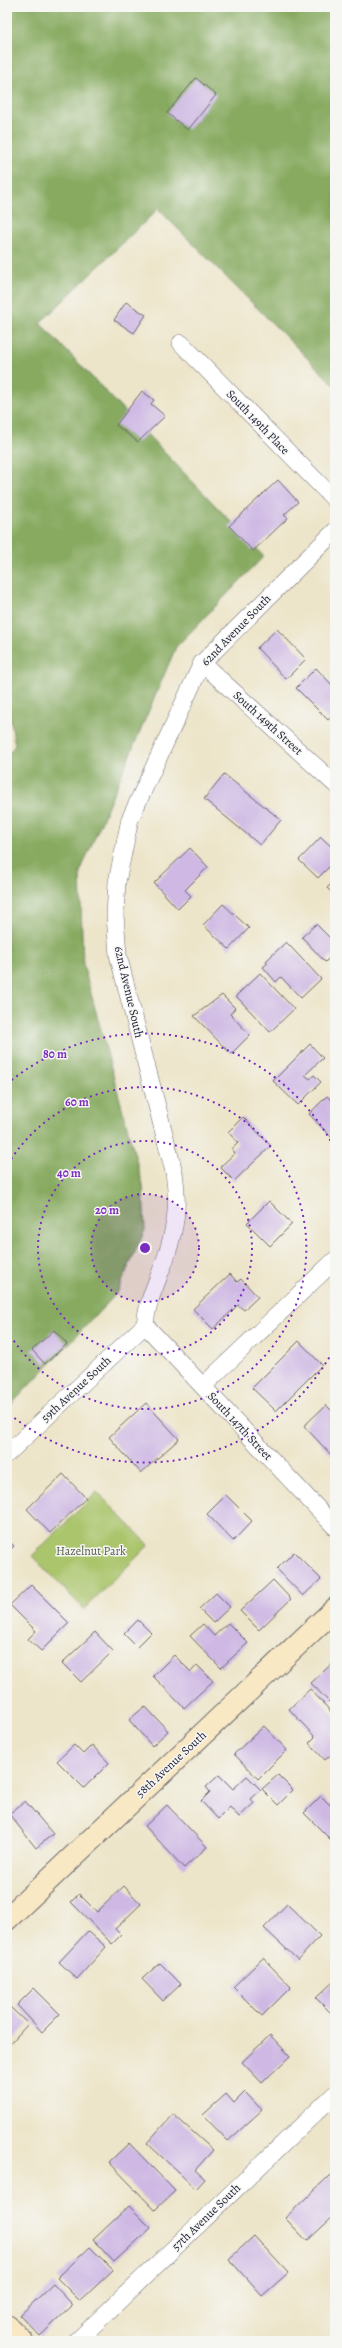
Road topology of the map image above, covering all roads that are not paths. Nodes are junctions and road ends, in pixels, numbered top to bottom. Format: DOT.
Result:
graph roads {
  1 [pos="181,343"];
  2 [pos="335,500"];
  3 [pos="335,531"];
  4 [pos="202,662"];
  5 [pos="335,784"];
  6 [pos="335,1260"];
  7 [pos="145,1325"];
  8 [pos="203,1386"];
  9 [pos="7,1454"];
  10 [pos="335,1527"];
  11 [pos="335,1609"];
  12 [pos="7,1919"];
  13 [pos="335,2094"];
  14 [pos="7,2326"];
  15 [pos="22,2341"];
  16 [pos="77,2341"];
  1 -- 2 [label="street, South 149th Place"];
  3 -- 4 [label="street, 62nd Avenue South"];
  4 -- 5 [label="street, South 149th Street"];
  4 -- 7 [label="street, 62nd Avenue South"];
  6 -- 8 [label="street"];
  7 -- 8 [label="street, South 147th Street"];
  7 -- 9 [label="street, 59th Avenue South"];
  8 -- 10 [label="street, South 147th Street"];
  11 -- 12 [label="street, 58th Avenue South"];
  13 -- 16 [label="street, 57th Avenue South"];
  14 -- 15 [label="street"];
}
